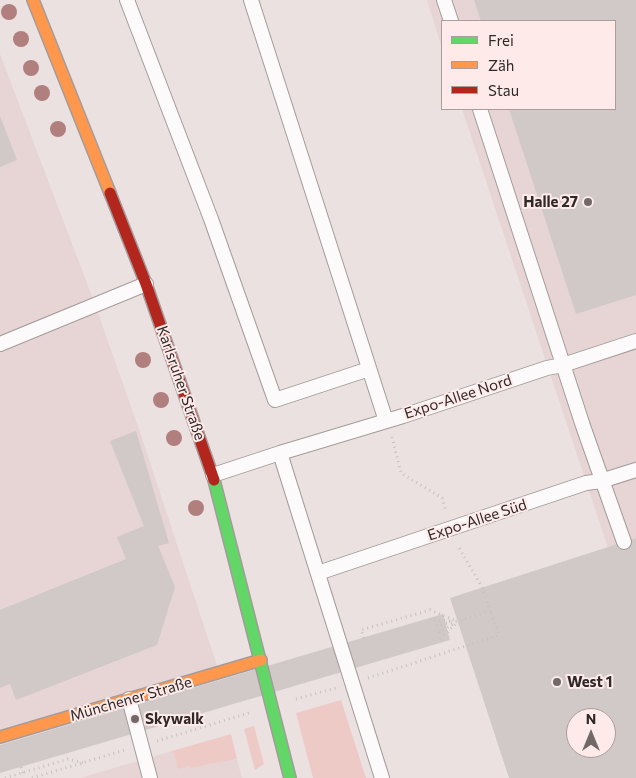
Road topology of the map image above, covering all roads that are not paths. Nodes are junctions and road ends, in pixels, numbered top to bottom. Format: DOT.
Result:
graph roads {
  1 [pos="33,0"];
  2 [pos="127,0"];
  3 [pos="251,0"];
  4 [pos="444,0"];
  5 [pos="451,20"];
  6 [pos="480,110"];
  7 [pos="146,284"];
  8 [pos="636,342"];
  9 [pos="0,344"];
  10 [pos="563,365"];
  11 [pos="369,369"];
  12 [pos="386,421"];
  13 [pos="280,453"];
  14 [pos="636,470"];
  15 [pos="213,475"];
  16 [pos="601,481"];
  17 [pos="624,542"];
  18 [pos="318,573"];
  19 [pos="261,660"];
  20 [pos="129,699"];
  21 [pos="0,737"];
  22 [pos="150,778"];
  23 [pos="290,778"];
  24 [pos="382,778"];
  1 -- 7 [label="main road, Karlsruher Straße"];
  2 -- 11 [label="lane"];
  3 -- 11 [label="lane"];
  4 -- 5 [label="lane"];
  6 -- 10 [label="lane"];
  7 -- 9 [label="lane"];
  7 -- 15 [label="main road, Karlsruher Straße"];
  8 -- 10 [label="lane, Expo-Allee Nord"];
  10 -- 12 [label="lane, Expo-Allee Nord"];
  10 -- 16 [label="lane"];
  11 -- 12 [label="lane"];
  12 -- 13 [label="lane, Expo-Allee Nord"];
  13 -- 15 [label="lane, Expo-Allee Nord"];
  13 -- 18 [label="lane"];
  14 -- 16 [label="lane, Expo-Allee Süd"];
  15 -- 19 [label="main road, Karlsruher Straße"];
  16 -- 17 [label="lane"];
  16 -- 18 [label="lane, Expo-Allee Süd"];
  18 -- 24 [label="lane"];
  19 -- 20 [label="main road, Münchener Straße"];
  19 -- 23 [label="main road, Karlsruher Straße"];
  20 -- 21 [label="main road, Münchener Straße"];
  20 -- 22 [label="lane"];
}
